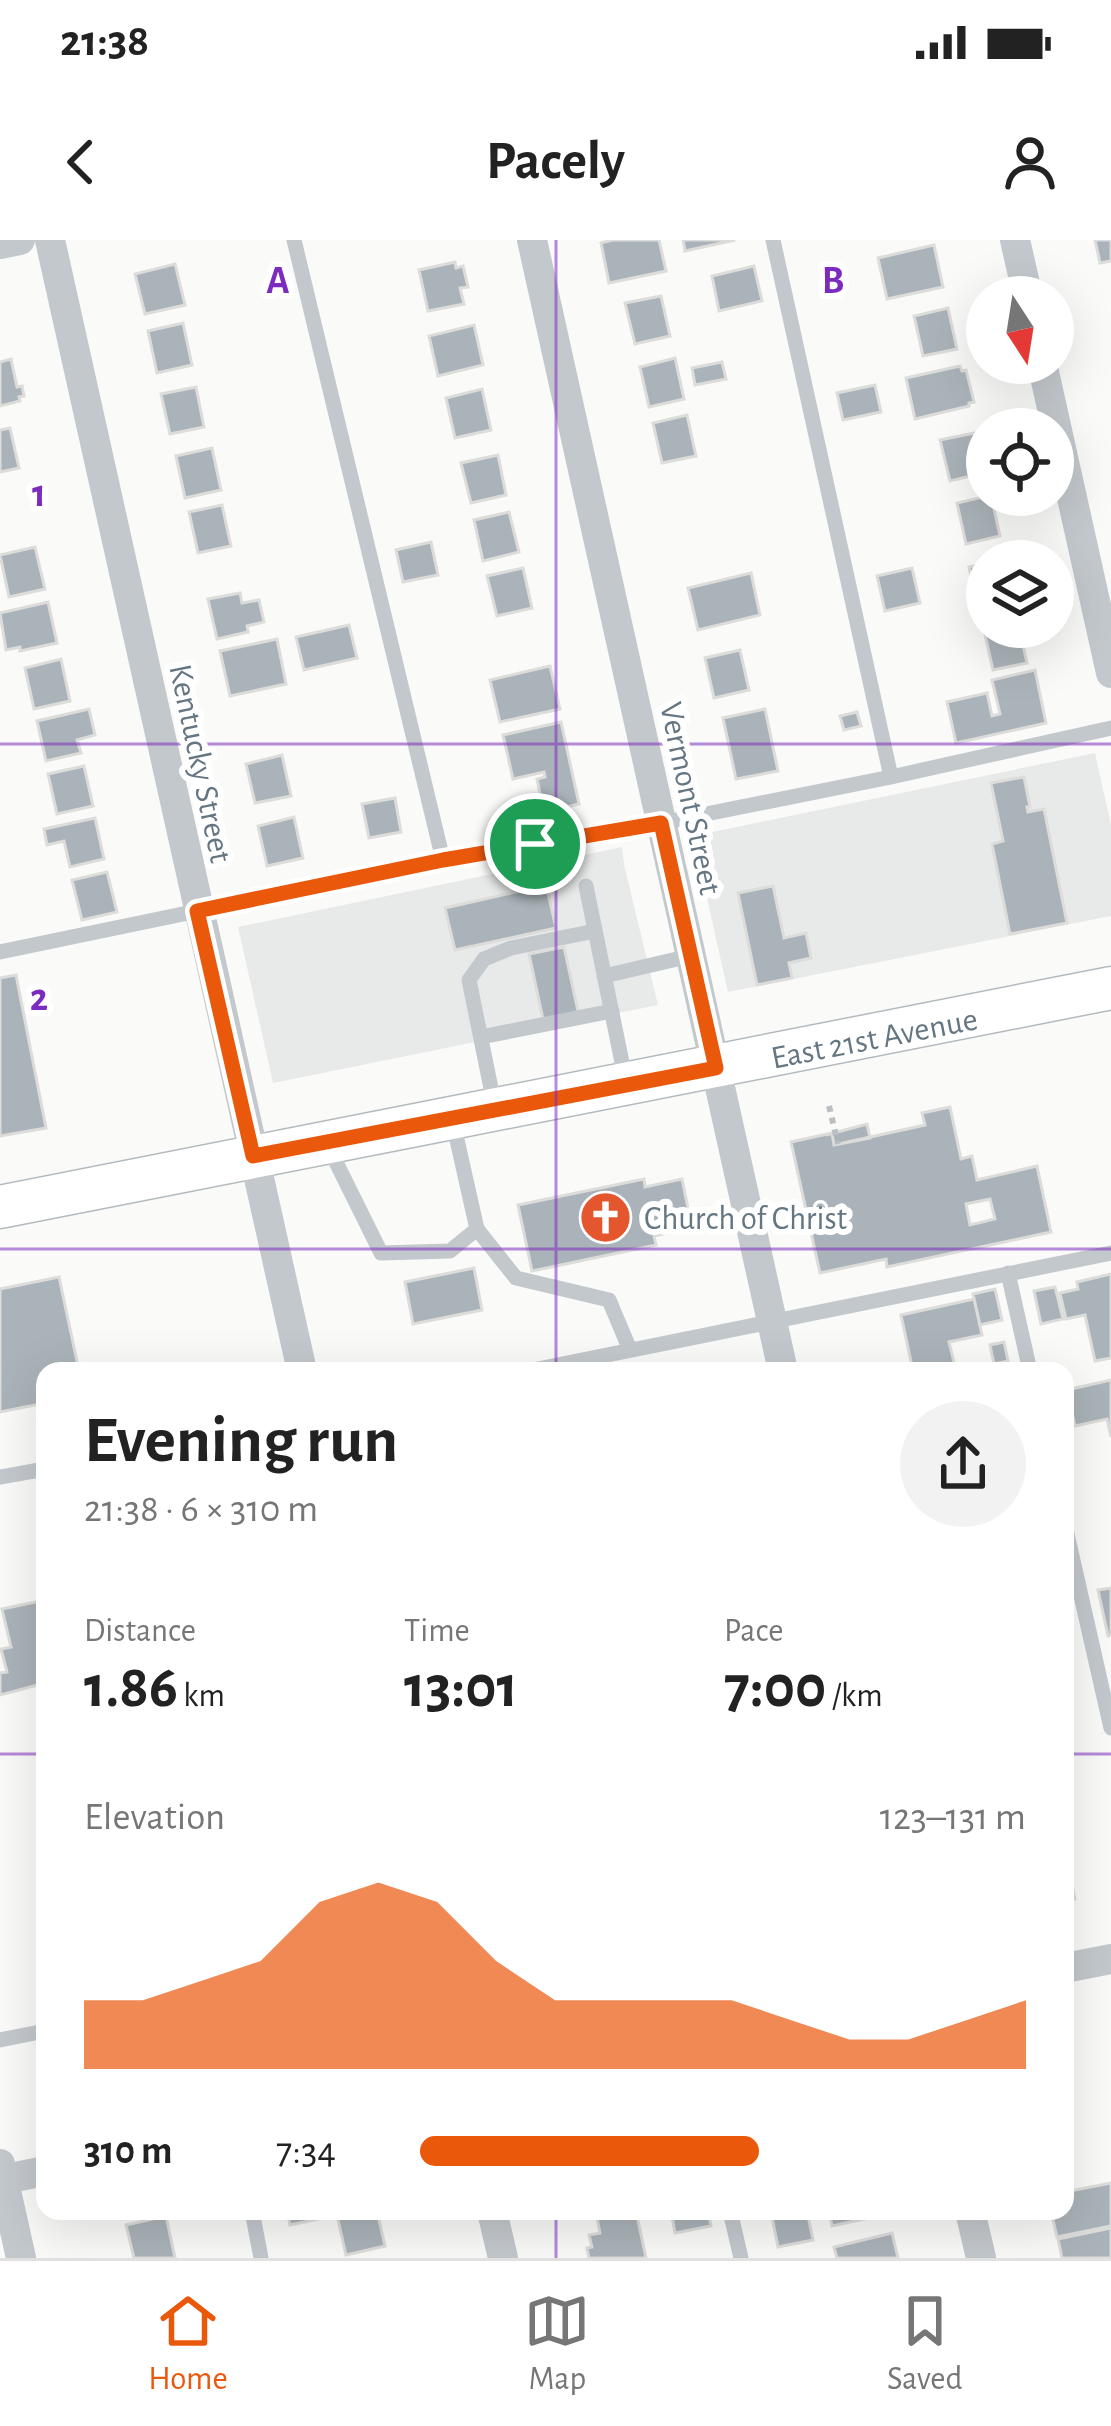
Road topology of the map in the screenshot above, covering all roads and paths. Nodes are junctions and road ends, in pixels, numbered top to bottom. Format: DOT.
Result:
graph roads {
  1 [pos="20,240"];
  2 [pos="50,240"];
  3 [pos="293,240"];
  4 [pos="532,240"];
  5 [pos="772,240"];
  6 [pos="1015,240"];
  7 [pos="0,244"];
  8 [pos="1023,276"];
  9 [pos="1047,384"];
  10 [pos="1111,673"];
  11 [pos="1111,728"];
  12 [pos="891,777"];
  13 [pos="661,823"];
  14 [pos="443,860"];
  15 [pos="586,886"];
  16 [pos="197,911"];
  17 [pos="595,931"];
  18 [pos="0,952"];
  19 [pos="690,956"];
  20 [pos="604,976"];
  21 [pos="1111,988"];
  22 [pos="612,1012"];
  23 [pos="481,1037"];
  24 [pos="716,1068"];
  25 [pos="627,1085"];
  26 [pos="830,1106"];
  27 [pos="496,1111"];
  28 [pos="453,1119"];
  29 [pos="325,1141"];
  30 [pos="838,1144"];
  31 [pos="253,1156"];
  32 [pos="0,1207"];
  33 [pos="477,1228"];
  34 [pos="1111,1252"];
  35 [pos="1008,1273"];
  36 [pos="772,1321"];
  37 [pos="631,1350"];
  38 [pos="300,1362"];
  39 [pos="573,1362"];
  40 [pos="781,1362"];
  41 [pos="1028,1362"];
  42 [pos="36,1470"];
  43 [pos="0,1477"];
  44 [pos="1074,1565"];
  45 [pos="1111,1728"];
  46 [pos="1111,1959"];
  47 [pos="1074,1966"];
  48 [pos="36,2033"];
  49 [pos="0,2041"];
  50 [pos="36,2172"];
  51 [pos="1,2174"];
  52 [pos="253,2220"];
  53 [pos="494,2220"];
  54 [pos="732,2220"];
  55 [pos="972,2220"];
  56 [pos="21,2258"];
  57 [pos="262,2258"];
  58 [pos="502,2258"];
  59 [pos="741,2258"];
  60 [pos="981,2258"];
  1 -- 7 [label="street"];
  2 -- 16 [label="street, Kentucky Street"];
  3 -- 14 [label="lane"];
  4 -- 13 [label="street, Vermont Street"];
  5 -- 12 [label="lane"];
  6 -- 8 [label="street"];
  9 -- 10 [label="street"];
  11 -- 12 [label="lane"];
  12 -- 13 [label="lane"];
  13 -- 14 [label="lane"];
  13 -- 19 [label="street, Vermont Street"];
  14 -- 16 [label="lane"];
  15 -- 17 [label="lane"];
  16 -- 18 [label="lane"];
  16 -- 31 [label="street, Kentucky Street"];
  17 -- 20 [label="lane"];
  17 -- 23 [label="lane"];
  19 -- 20 [label="lane"];
  19 -- 24 [label="street, Vermont Street"];
  20 -- 22 [label="lane"];
  21 -- 24 [label="street, East 21st Avenue"];
  22 -- 23 [label="lane"];
  22 -- 25 [label="lane"];
  23 -- 27 [label="lane"];
  24 -- 25 [label="street, East 21st Avenue"];
  24 -- 36 [label="street, Vermont Street"];
  25 -- 27 [label="street, East 21st Avenue"];
  26 -- 30 [label="path"];
  27 -- 28 [label="street, East 21st Avenue"];
  28 -- 29 [label="street, East 21st Avenue"];
  28 -- 33 [label="lane"];
  29 -- 31 [label="street, East 21st Avenue"];
  29 -- 33 [label="lane"];
  31 -- 32 [label="street, East 21st Avenue"];
  31 -- 38 [label="street, Kentucky Street"];
  33 -- 37 [label="lane"];
  34 -- 35 [label="lane"];
  35 -- 36 [label="lane"];
  35 -- 41 [label="lane"];
  36 -- 37 [label="lane"];
  36 -- 40 [label="street, Vermont Street"];
  37 -- 39 [label="lane"];
  42 -- 43 [label="lane"];
  44 -- 45 [label="lane"];
  46 -- 47 [label="street"];
  48 -- 49 [label="lane"];
  50 -- 51 [label="street"];
  51 -- 56 [label="street"];
  52 -- 57 [label="lane"];
  53 -- 58 [label="street"];
  54 -- 59 [label="lane"];
  55 -- 60 [label="street"];
}
